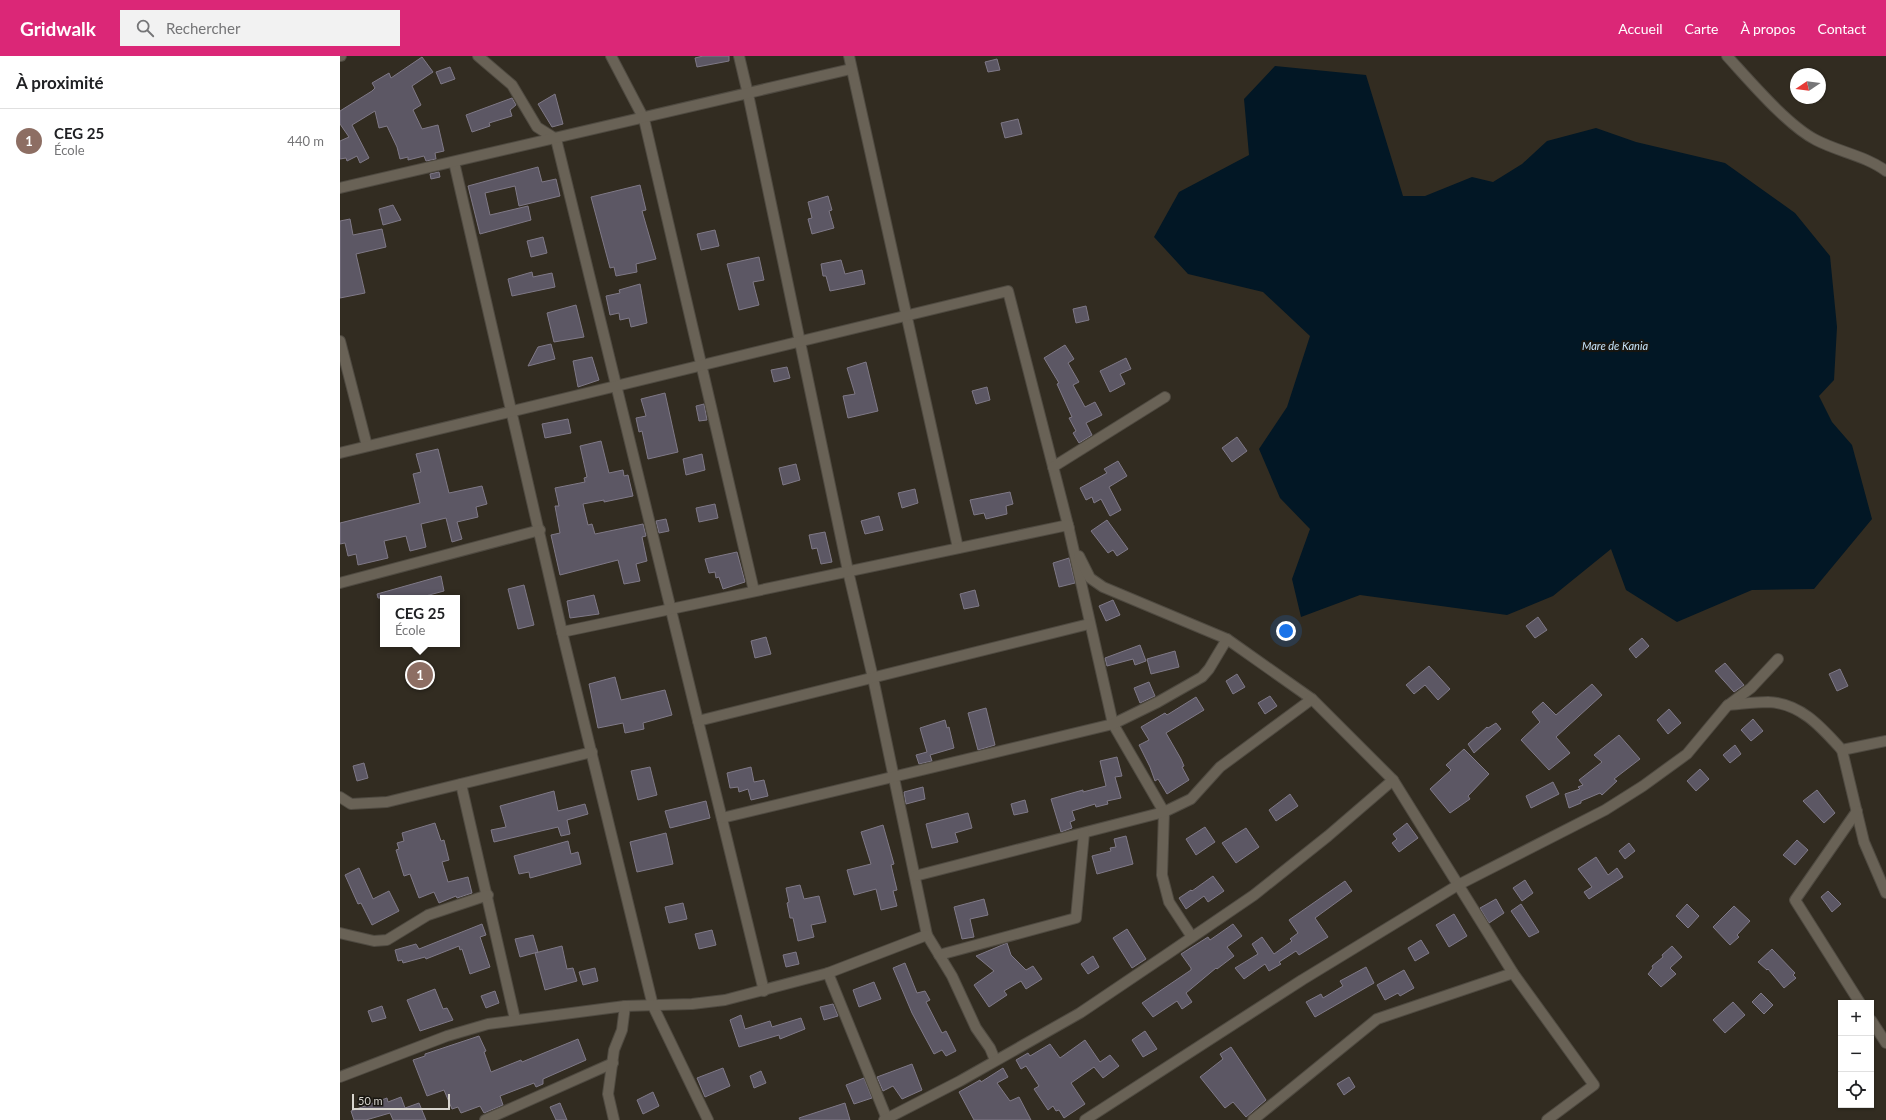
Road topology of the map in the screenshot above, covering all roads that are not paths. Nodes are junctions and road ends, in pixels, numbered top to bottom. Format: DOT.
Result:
graph roads {
  1 [pos="478,56"];
  2 [pos="611,56"];
  3 [pos="739,56"];
  4 [pos="849,56"];
  5 [pos="1727,56"];
  6 [pos="852,69"];
  7 [pos="748,94"];
  8 [pos="644,119"];
  9 [pos="556,139"];
  10 [pos="454,162"];
  11 [pos="1886,171"];
  12 [pos="340,188"];
  13 [pos="906,316"];
  14 [pos="340,340"];
  15 [pos="801,342"];
  16 [pos="701,366"];
  17 [pos="616,386"];
  18 [pos="1165,397"];
  19 [pos="510,412"];
  20 [pos="367,446"];
  21 [pos="340,452"];
  22 [pos="1053,467"];
  23 [pos="1068,525"];
  24 [pos="540,530"];
  25 [pos="958,548"];
  26 [pos="848,571"];
  27 [pos="340,583"];
  28 [pos="754,591"];
  29 [pos="671,609"];
  30 [pos="1089,624"];
  31 [pos="562,632"];
  32 [pos="1227,639"];
  33 [pos="1778,659"];
  34 [pos="873,678"];
  35 [pos="1312,699"];
  36 [pos="1727,706"];
  37 [pos="698,721"];
  38 [pos="1113,724"];
  39 [pos="1886,741"];
  40 [pos="1842,750"];
  41 [pos="592,752"];
  42 [pos="894,777"];
  43 [pos="1393,780"];
  44 [pos="461,784"];
  45 [pos="340,797"];
  46 [pos="1857,811"];
  47 [pos="1164,812"];
  48 [pos="722,818"];
  49 [pos="1084,833"];
  50 [pos="915,876"];
  51 [pos="1458,886"];
  52 [pos="1886,893"];
  53 [pos="488,896"];
  54 [pos="340,933"];
  55 [pos="928,936"];
  56 [pos="1192,937"];
  57 [pos="939,955"];
  58 [pos="828,973"];
  59 [pos="1513,973"];
  60 [pos="764,990"];
  61 [pos="1858,1000"];
  62 [pos="625,1006"];
  63 [pos="653,1006"];
  64 [pos="515,1019"];
  65 [pos="1874,1025"];
  66 [pos="1886,1044"];
  67 [pos="995,1060"];
  68 [pos="613,1063"];
  69 [pos="340,1077"];
  70 [pos="885,1119"];
  71 [pos="485,1120"];
  72 [pos="614,1120"];
  73 [pos="708,1120"];
  74 [pos="1085,1120"];
  75 [pos="1252,1120"];
  76 [pos="1547,1120"];
  1 -- 9 [label="street"];
  2 -- 8 [label="street"];
  3 -- 7 [label="street"];
  4 -- 6 [label="street"];
  5 -- 11 [label="street"];
  6 -- 7 [label="street"];
  6 -- 13 [label="street"];
  7 -- 8 [label="street"];
  7 -- 15 [label="street"];
  8 -- 9 [label="street"];
  8 -- 16 [label="street"];
  9 -- 10 [label="street"];
  9 -- 17 [label="street"];
  10 -- 12 [label="street"];
  10 -- 19 [label="street"];
  13 -- 15 [label="street"];
  13 -- 22 [label="street"];
  13 -- 25 [label="street"];
  14 -- 20 [label="street"];
  15 -- 16 [label="street"];
  15 -- 26 [label="street"];
  16 -- 17 [label="street"];
  16 -- 28 [label="street"];
  17 -- 19 [label="street"];
  17 -- 29 [label="street"];
  18 -- 22 [label="street"];
  19 -- 20 [label="street"];
  19 -- 24 [label="street"];
  20 -- 21 [label="street"];
  22 -- 23 [label="street"];
  23 -- 25 [label="street"];
  23 -- 30 [label="street"];
  23 -- 32 [label="street"];
  24 -- 27 [label="street"];
  24 -- 31 [label="street"];
  25 -- 26 [label="street"];
  26 -- 28 [label="street"];
  26 -- 34 [label="street"];
  28 -- 29 [label="street"];
  29 -- 31 [label="street"];
  29 -- 37 [label="street"];
  30 -- 34 [label="street"];
  30 -- 38 [label="street"];
  31 -- 41 [label="street"];
  32 -- 35 [label="street"];
  32 -- 38 [label="street"];
  33 -- 36 [label="street"];
  34 -- 37 [label="street"];
  34 -- 42 [label="street"];
  35 -- 43 [label="street"];
  35 -- 47 [label="street"];
  36 -- 40 [label="street"];
  36 -- 51 [label="street"];
  37 -- 48 [label="street"];
  38 -- 42 [label="street"];
  38 -- 47 [label="street"];
  39 -- 40 [label="street"];
  40 -- 46 [label="street"];
  41 -- 44 [label="street"];
  41 -- 63 [label="street"];
  42 -- 48 [label="street"];
  42 -- 50 [label="street"];
  43 -- 51 [label="street"];
  43 -- 56 [label="street"];
  44 -- 45 [label="street"];
  44 -- 53 [label="street"];
  46 -- 52 [label="street"];
  46 -- 61 [label="street"];
  47 -- 49 [label="street"];
  47 -- 56 [label="street"];
  48 -- 60 [label="street"];
  49 -- 50 [label="street"];
  49 -- 57 [label="street"];
  50 -- 55 [label="street"];
  51 -- 59 [label="street"];
  51 -- 74 [label="street"];
  53 -- 54 [label="street"];
  53 -- 64 [label="street"];
  55 -- 57 [label="street"];
  55 -- 58 [label="street"];
  56 -- 67 [label="street"];
  57 -- 67 [label="street"];
  58 -- 60 [label="street"];
  58 -- 70 [label="street"];
  59 -- 75 [label="street"];
  59 -- 76 [label="street"];
  60 -- 63 [label="street"];
  62 -- 63 [label="street"];
  62 -- 64 [label="street"];
  62 -- 68 [label="street"];
  63 -- 73 [label="street"];
  64 -- 69 [label="street"];
  65 -- 66 [label="street"];
  67 -- 70 [label="street"];
  68 -- 71 [label="street"];
  68 -- 72 [label="street"];
}
